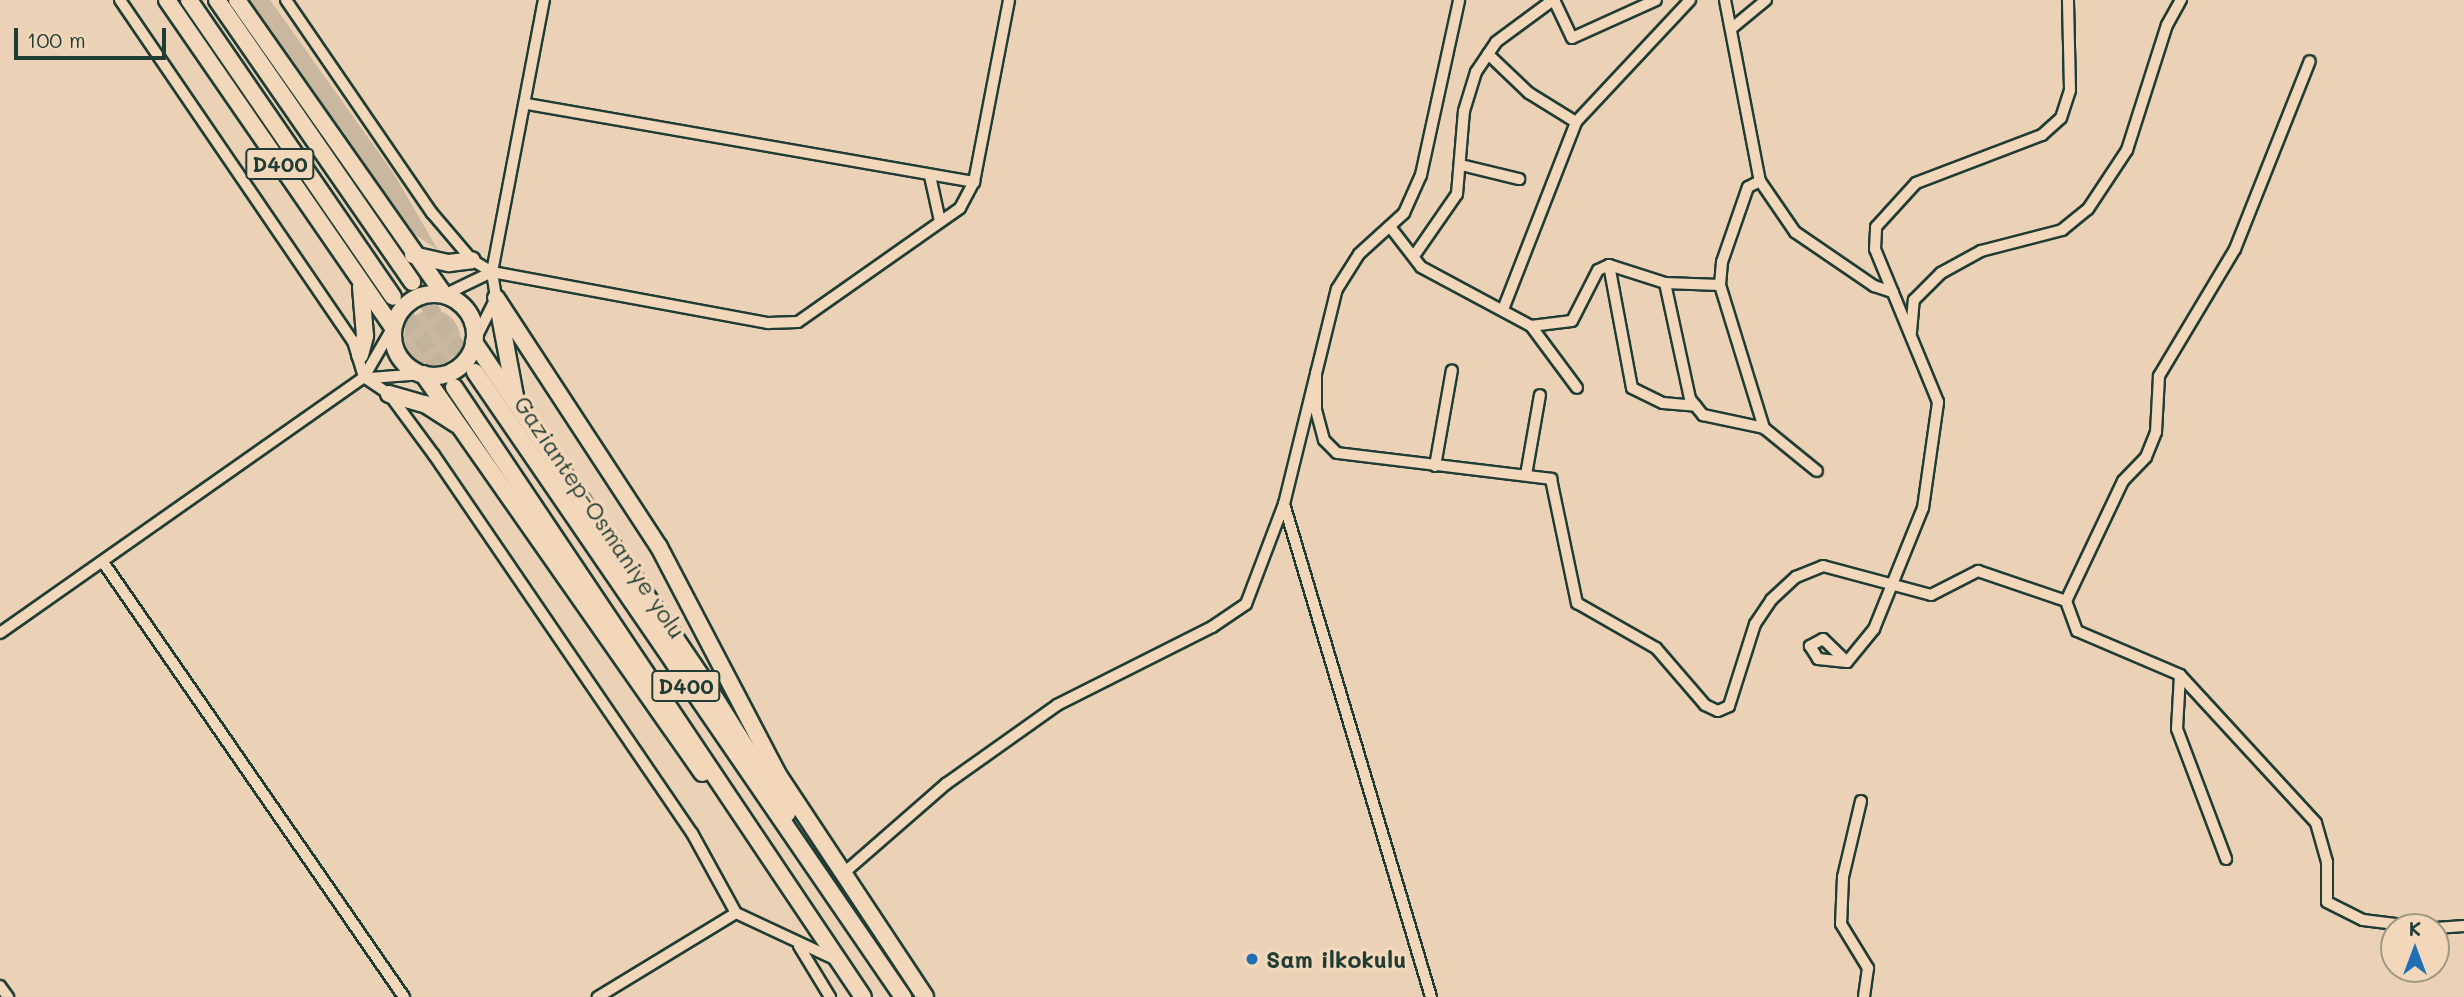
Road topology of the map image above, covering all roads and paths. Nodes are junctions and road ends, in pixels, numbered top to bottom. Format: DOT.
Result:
graph roads {
  1 [pos="120,0"];
  2 [pos="167,0"];
  3 [pos="189,0"];
  4 [pos="217,0"];
  5 [pos="237,0"];
  6 [pos="286,0"];
  7 [pos="544,0"];
  8 [pos="1009,0"];
  9 [pos="1459,0"];
  10 [pos="1553,0"];
  11 [pos="1656,0"];
  12 [pos="1690,0"];
  13 [pos="1725,0"];
  14 [pos="1766,0"];
  15 [pos="2068,0"];
  16 [pos="2181,0"];
  17 [pos="1732,28"];
  18 [pos="1488,54"];
  19 [pos="2310,61"];
  20 [pos="527,104"];
  21 [pos="1576,122"];
  22 [pos="1461,165"];
  23 [pos="930,176"];
  24 [pos="1519,178"];
  25 [pos="1760,181"];
  26 [pos="974,182"];
  27 [pos="940,221"];
  28 [pos="1391,228"];
  29 [pos="413,255"];
  30 [pos="1414,256"];
  31 [pos="472,260"];
  32 [pos="1609,265"];
  33 [pos="492,272"];
  34 [pos="360,281"];
  35 [pos="412,282"];
  36 [pos="1665,283"];
  37 [pos="1720,285"];
  38 [pos="1893,292"];
  39 [pos="444,295"];
  40 [pos="393,298"];
  41 [pos="496,298"];
  42 [pos="1504,307"];
  43 [pos="1531,326"];
  44 [pos="393,327"];
  45 [pos="1911,334"];
  46 [pos="474,342"];
  47 [pos="360,355"];
  48 [pos="1452,370"];
  49 [pos="475,372"];
  50 [pos="1317,373"];
  51 [pos="423,374"];
  52 [pos="364,377"];
  53 [pos="454,387"];
  54 [pos="1577,388"];
  55 [pos="389,394"];
  56 [pos="1540,395"];
  57 [pos="1696,406"];
  58 [pos="519,408"];
  59 [pos="1764,428"];
  60 [pos="468,433"];
  61 [pos="1435,466"];
  62 [pos="1816,471"];
  63 [pos="1525,475"];
  64 [pos="1284,504"];
  65 [pos="103,562"];
  66 [pos="1887,586"];
  67 [pos="2066,601"];
  68 [pos="0,633"];
  69 [pos="1847,662"];
  70 [pos="2180,675"];
  71 [pos="1861,801"];
  72 [pos="806,853"];
  73 [pos="2226,859"];
  74 [pos="845,872"];
  75 [pos="782,880"];
  76 [pos="736,913"];
  77 [pos="2380,922"];
  78 [pos="799,946"];
  79 [pos="837,960"];
  80 [pos="0,986"];
  81 [pos="8,997"];
  82 [pos="404,997"];
  83 [pos="598,997"];
  84 [pos="830,997"];
  85 [pos="863,997"];
  86 [pos="903,997"];
  87 [pos="925,997"];
  88 [pos="1432,997"];
  89 [pos="1864,997"];
  1 -- 47 [label="street"];
  2 -- 34 [label="highway, D400"];
  3 -- 40 [label="highway"];
  4 -- 35 [label="highway"];
  5 -- 29 [label="highway, D400"];
  6 -- 31 [label="street"];
  7 -- 20 [label="street"];
  8 -- 26 [label="street"];
  9 -- 28 [label="street"];
  10 -- 11 [label="street"];
  10 -- 18 [label="street"];
  12 -- 21 [label="street"];
  13 -- 17 [label="street"];
  14 -- 17 [label="street"];
  15 -- 38 [label="street"];
  16 -- 45 [label="street"];
  17 -- 25 [label="street"];
  18 -- 21 [label="street"];
  18 -- 22 [label="street"];
  19 -- 67 [label="street"];
  20 -- 23 [label="street"];
  20 -- 33 [label="street"];
  21 -- 42 [label="street"];
  22 -- 24 [label="street"];
  22 -- 30 [label="street"];
  23 -- 26 [label="street"];
  23 -- 27 [label="street"];
  25 -- 37 [label="street"];
  25 -- 38 [label="street"];
  26 -- 27 [label="street"];
  27 -- 33 [label="street"];
  28 -- 30 [label="street"];
  28 -- 50 [label="street"];
  29 -- 31 [label="highway"];
  29 -- 39 [label="highway, D400"];
  30 -- 42 [label="street"];
  31 -- 33 [label="street"];
  32 -- 36 [label="street"];
  32 -- 43 [label="street"];
  32 -- 57 [label="street"];
  33 -- 39 [label="street"];
  33 -- 41 [label="street"];
  34 -- 44 [label="highway, D400"];
  34 -- 47 [label="highway, D400"];
  36 -- 37 [label="street"];
  36 -- 57 [label="street"];
  37 -- 59 [label="street"];
  38 -- 45 [label="street"];
  39 -- 44 [label="highway"];
  39 -- 46 [label="highway, D400"];
  41 -- 46 [label="street"];
  41 -- 58 [label="highway, D400"];
  41 -- 74 [label="highway"];
  42 -- 43 [label="street"];
  43 -- 54 [label="street"];
  44 -- 51 [label="highway, D400"];
  44 -- 52 [label="street"];
  45 -- 66 [label="street"];
  46 -- 51 [label="highway"];
  46 -- 58 [label="highway, D400"];
  47 -- 52 [label="street"];
  48 -- 61 [label="street"];
  49 -- 72 [label="highway, Gaziantep-Osmaniye yolu / D400"];
  50 -- 61 [label="street"];
  50 -- 64 [label="street"];
  51 -- 52 [label="street"];
  51 -- 60 [label="highway, D400"];
  52 -- 55 [label="street"];
  52 -- 65 [label="street"];
  53 -- 75 [label="highway, Gaziantep-Osmaniye yolu / D400"];
  55 -- 60 [label="highway, D400"];
  55 -- 76 [label="street"];
  56 -- 63 [label="street"];
  57 -- 59 [label="street"];
  58 -- 72 [label="highway, D400"];
  59 -- 62 [label="street"];
  60 -- 75 [label="highway, D400"];
  61 -- 63 [label="street"];
  63 -- 66 [label="street"];
  64 -- 74 [label="street"];
  64 -- 88 [label="street"];
  65 -- 68 [label="street"];
  65 -- 82 [label="street"];
  66 -- 67 [label="street"];
  66 -- 69 [label="street"];
  67 -- 70 [label="street"];
  70 -- 73 [label="street"];
  70 -- 77 [label="street"];
  71 -- 89 [label="street"];
  72 -- 86 [label="highway, Gaziantep-Osmaniye yolu / D400"];
  74 -- 87 [label="highway"];
  75 -- 79 [label="highway, Gaziantep-Osmaniye yolu / D400"];
  76 -- 78 [label="street"];
  76 -- 83 [label="street"];
  78 -- 79 [label="street"];
  78 -- 84 [label="street"];
  79 -- 85 [label="highway, Gaziantep-Osmaniye yolu / D400"];
  80 -- 81 [label="street"];
}
